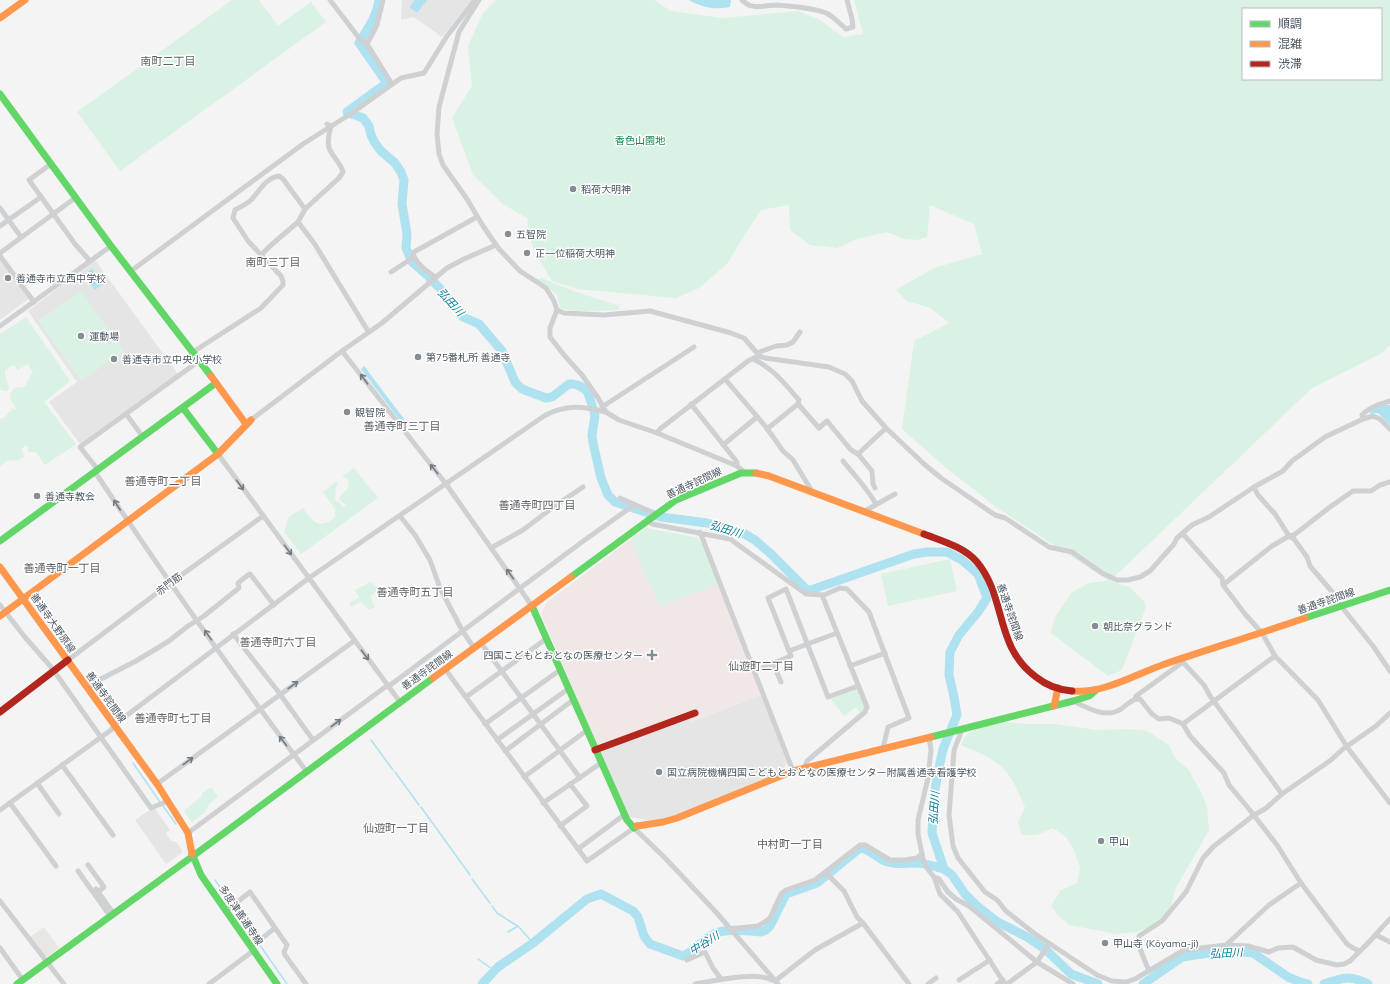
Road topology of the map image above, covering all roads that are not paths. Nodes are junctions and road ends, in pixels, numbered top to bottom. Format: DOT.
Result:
graph roads {
  1 [pos="25,0"];
  2 [pos="330,0"];
  3 [pos="383,0"];
  4 [pos="475,0"];
  5 [pos="479,0"];
  6 [pos="742,0"];
  7 [pos="847,0"];
  8 [pos="0,18"];
  9 [pos="365,43"];
  10 [pos="392,84"];
  11 [pos="0,94"];
  12 [pos="329,125"];
  13 [pos="51,164"];
  14 [pos="41,197"];
  15 [pos="76,198"];
  16 [pos="305,209"];
  17 [pos="0,210"];
  18 [pos="53,214"];
  19 [pos="477,217"];
  20 [pos="8,220"];
  21 [pos="298,222"];
  22 [pos="0,226"];
  23 [pos="21,237"];
  24 [pos="496,245"];
  25 [pos="111,246"];
  26 [pos="0,253"];
  27 [pos="262,254"];
  28 [pos="0,256"];
  29 [pos="414,257"];
  30 [pos="90,261"];
  31 [pos="131,271"];
  32 [pos="391,272"];
  33 [pos="435,278"];
  34 [pos="34,302"];
  35 [pos="557,310"];
  36 [pos="0,326"];
  37 [pos="368,332"];
  38 [pos="800,332"];
  39 [pos="694,347"];
  40 [pos="342,351"];
  41 [pos="193,352"];
  42 [pos="756,356"];
  43 [pos="199,361"];
  44 [pos="725,379"];
  45 [pos="216,383"];
  46 [pos="1390,402"];
  47 [pos="691,404"];
  48 [pos="798,404"];
  49 [pos="602,407"];
  50 [pos="183,408"];
  51 [pos="606,412"];
  52 [pos="126,414"];
  53 [pos="757,417"];
  54 [pos="1363,419"];
  55 [pos="249,422"];
  56 [pos="767,428"];
  57 [pos="886,428"];
  58 [pos="1390,429"];
  59 [pos="657,433"];
  60 [pos="143,437"];
  61 [pos="723,445"];
  62 [pos="218,454"];
  63 [pos="858,454"];
  64 [pos="843,461"];
  65 [pos="737,466"];
  66 [pos="97,471"];
  67 [pos="744,472"];
  68 [pos="1390,482"];
  69 [pos="446,484"];
  70 [pos="1254,487"];
  71 [pos="582,488"];
  72 [pos="875,488"];
  73 [pos="813,493"];
  74 [pos="895,494"];
  75 [pos="620,498"];
  76 [pos="876,504"];
  77 [pos="634,505"];
  78 [pos="864,512"];
  79 [pos="656,514"];
  80 [pos="263,516"];
  81 [pos="400,516"];
  82 [pos="648,519"];
  83 [pos="128,521"];
  84 [pos="700,532"];
  85 [pos="1183,534"];
  86 [pos="1289,536"];
  87 [pos="0,541"];
  88 [pos="491,548"];
  89 [pos="0,568"];
  90 [pos="309,578"];
  91 [pos="790,581"];
  92 [pos="171,583"];
  93 [pos="1223,585"];
  94 [pos="520,588"];
  95 [pos="786,590"];
  96 [pos="1390,590"];
  97 [pos="822,595"];
  98 [pos="24,598"];
  99 [pos="0,605"];
  100 [pos="274,605"];
  101 [pos="532,606"];
  102 [pos="1341,606"];
  103 [pos="3,614"];
  104 [pos="198,621"];
  105 [pos="463,630"];
  106 [pos="837,633"];
  107 [pos="1262,633"];
  108 [pos="234,634"];
  109 [pos="546,639"];
  110 [pos="354,641"];
  111 [pos="481,643"];
  112 [pos="808,644"];
  113 [pos="216,647"];
  114 [pos="474,648"];
  115 [pos="789,652"];
  116 [pos="885,653"];
  117 [pos="1275,656"];
  118 [pos="68,660"];
  119 [pos="1181,660"];
  120 [pos="773,663"];
  121 [pos="850,666"];
  122 [pos="445,669"];
  123 [pos="560,670"];
  124 [pos="53,671"];
  125 [pos="502,671"];
  126 [pos="754,671"];
  127 [pos="1390,671"];
  128 [pos="781,682"];
  129 [pos="388,686"];
  130 [pos="858,686"];
  131 [pos="1058,688"];
  132 [pos="88,689"];
  133 [pos="568,689"];
  134 [pos="1096,690"];
  135 [pos="280,695"];
  136 [pos="466,697"];
  137 [pos="521,698"];
  138 [pos="1135,698"];
  139 [pos="573,700"];
  140 [pos="1214,700"];
  141 [pos="400,702"];
  142 [pos="1073,702"];
  143 [pos="1054,706"];
  144 [pos="260,709"];
  145 [pos="0,712"];
  146 [pos="695,713"];
  147 [pos="1390,713"];
  148 [pos="533,714"];
  149 [pos="485,724"];
  150 [pos="540,724"];
  151 [pos="1183,724"];
  152 [pos="114,725"];
  153 [pos="961,730"];
  154 [pos="586,731"];
  155 [pos="101,737"];
  156 [pos="929,737"];
  157 [pos="313,740"];
  158 [pos="497,740"];
  159 [pos="1346,747"];
  160 [pos="883,748"];
  161 [pos="595,750"];
  162 [pos="505,751"];
  163 [pos="560,751"];
  164 [pos="294,755"];
  165 [pos="601,763"];
  166 [pos="62,765"];
  167 [pos="804,769"];
  168 [pos="793,771"];
  169 [pos="307,772"];
  170 [pos="524,776"];
  171 [pos="580,778"];
  172 [pos="37,783"];
  173 [pos="157,784"];
  174 [pos="570,784"];
  175 [pos="1282,794"];
  176 [pos="168,801"];
  177 [pos="10,803"];
  178 [pos="544,803"];
  179 [pos="1390,803"];
  180 [pos="0,810"];
  181 [pos="59,814"];
  182 [pos="624,815"];
  183 [pos="1254,815"];
  184 [pos="560,826"];
  185 [pos="634,828"];
  186 [pos="188,833"];
  187 [pos="113,835"];
  188 [pos="578,849"];
  189 [pos="193,856"];
  190 [pos="922,856"];
  191 [pos="88,865"];
  192 [pos="56,866"];
  193 [pos="78,871"];
  194 [pos="826,873"];
  195 [pos="934,877"];
  196 [pos="1301,883"];
  197 [pos="0,901"];
  198 [pos="231,908"];
  199 [pos="112,915"];
  200 [pos="1390,919"];
  201 [pos="863,923"];
  202 [pos="275,928"];
  203 [pos="729,929"];
  204 [pos="1376,935"];
  205 [pos="1390,942"];
  206 [pos="1049,944"];
  207 [pos="1226,945"];
  208 [pos="255,946"];
  209 [pos="0,948"];
  210 [pos="1360,951"];
  211 [pos="687,960"];
  212 [pos="990,960"];
  213 [pos="47,962"];
  214 [pos="1037,962"];
  215 [pos="1149,971"];
  216 [pos="936,978"];
  217 [pos="721,979"];
  218 [pos="960,980"];
  219 [pos="20,982"];
  220 [pos="777,982"];
  221 [pos="1005,983"];
  222 [pos="64,984"];
  223 [pos="209,984"];
  224 [pos="277,984"];
  225 [pos="306,984"];
  226 [pos="699,984"];
  227 [pos="909,984"];
  228 [pos="928,984"];
  229 [pos="997,984"];
  230 [pos="1073,984"];
  1 -- 8 [label="street"];
  2 -- 9 [label="street"];
  3 -- 9 [label="street"];
  4 -- 10 [label="street"];
  5 -- 19 [label="street"];
  6 -- 7 [label="street"];
  9 -- 10 [label="street"];
  10 -- 12 [label="street"];
  11 -- 13 [label="street"];
  12 -- 16 [label="street"];
  12 -- 31 [label="street"];
  13 -- 14 [label="street"];
  13 -- 15 [label="street"];
  14 -- 18 [label="street"];
  14 -- 20 [label="street"];
  15 -- 18 [label="street"];
  15 -- 25 [label="street"];
  16 -- 21 [label="street"];
  16 -- 27 [label="street"];
  17 -- 20 [label="street"];
  18 -- 23 [label="street"];
  18 -- 30 [label="street"];
  19 -- 24 [label="street"];
  19 -- 29 [label="street"];
  20 -- 22 [label="street"];
  20 -- 23 [label="street"];
  21 -- 27 [label="street"];
  21 -- 37 [label="street"];
  23 -- 26 [label="street"];
  24 -- 33 [label="street"];
  24 -- 35 [label="street"];
  25 -- 30 [label="street"];
  25 -- 31 [label="street"];
  27 -- 41 [label="street"];
  28 -- 34 [label="street"];
  29 -- 32 [label="street"];
  29 -- 33 [label="street"];
  30 -- 34 [label="street"];
  31 -- 41 [label="street"];
  33 -- 37 [label="street"];
  34 -- 36 [label="street"];
  35 -- 42 [label="street"];
  35 -- 49 [label="street"];
  37 -- 40 [label="street"];
  38 -- 42 [label="street"];
  39 -- 49 [label="street"];
  40 -- 55 [label="street"];
  69 -- 40 [label="street, one-way"];
  41 -- 43 [label="street"];
  42 -- 44 [label="street"];
  42 -- 48 [label="street"];
  42 -- 57 [label="street"];
  43 -- 45 [label="street"];
  43 -- 52 [label="street"];
  44 -- 47 [label="street"];
  44 -- 53 [label="street"];
  45 -- 50 [label="street"];
  45 -- 55 [label="street"];
  46 -- 54 [label="street"];
  47 -- 59 [label="street"];
  47 -- 61 [label="street"];
  48 -- 56 [label="street"];
  48 -- 63 [label="street"];
  49 -- 51 [label="street"];
  50 -- 60 [label="street"];
  50 -- 62 [label="street"];
  51 -- 59 [label="street"];
  51 -- 69 [label="street"];
  52 -- 60 [label="street"];
  52 -- 66 [label="street"];
  53 -- 56 [label="street"];
  53 -- 61 [label="street"];
  54 -- 58 [label="street"];
  54 -- 70 [label="street"];
  55 -- 62 [label="street"];
  56 -- 73 [label="street"];
  57 -- 63 [label="street"];
  57 -- 85 [label="street"];
  59 -- 65 [label="street"];
  60 -- 66 [label="street"];
  61 -- 65 [label="street"];
  62 -- 80 [label="street, one-way"];
  62 -- 83 [label="street"];
  63 -- 72 [label="street"];
  64 -- 76 [label="street"];
  65 -- 67 [label="street"];
  83 -- 66 [label="street, one-way"];
  66 -- 87 [label="street"];
  67 -- 73 [label="street, 善通寺詫間線"];
  67 -- 79 [label="street, 善通寺詫間線"];
  68 -- 86 [label="street"];
  69 -- 81 [label="street"];
  69 -- 88 [label="street"];
  70 -- 85 [label="street"];
  70 -- 86 [label="street"];
  71 -- 88 [label="street"];
  73 -- 78 [label="street, 善通寺詫間線"];
  74 -- 76 [label="street"];
  75 -- 77 [label="street"];
  76 -- 78 [label="street"];
  77 -- 79 [label="street"];
  77 -- 94 [label="street"];
  78 -- 131 [label="street, 善通寺詫間線"];
  79 -- 82 [label="street, 善通寺詫間線"];
  80 -- 90 [label="street, one-way"];
  80 -- 92 [label="street, 赤門筋"];
  81 -- 90 [label="street"];
  81 -- 105 [label="street"];
  82 -- 84 [label="street"];
  82 -- 101 [label="street, 善通寺詫間線"];
  83 -- 92 [label="street"];
  83 -- 98 [label="street"];
  84 -- 91 [label="street"];
  84 -- 126 [label="street"];
  85 -- 93 [label="street"];
  86 -- 93 [label="street"];
  86 -- 102 [label="street"];
  94 -- 88 [label="street, one-way"];
  89 -- 98 [label="street, 善通寺大野原線"];
  90 -- 100 [label="street"];
  90 -- 110 [label="street"];
  91 -- 95 [label="street"];
  91 -- 97 [label="street"];
  92 -- 104 [label="street"];
  92 -- 118 [label="street, 赤門筋"];
  93 -- 107 [label="street"];
  94 -- 101 [label="street"];
  94 -- 105 [label="street"];
  95 -- 112 [label="street"];
  95 -- 115 [label="street"];
  96 -- 102 [label="street, 善通寺詫間線"];
  97 -- 106 [label="street"];
  97 -- 116 [label="street"];
  98 -- 103 [label="street"];
  98 -- 118 [label="street, 善通寺大野原線"];
  99 -- 103 [label="street"];
  100 -- 104 [label="street"];
  100 -- 108 [label="street"];
  101 -- 109 [label="street"];
  101 -- 111 [label="street, 善通寺詫間線"];
  102 -- 107 [label="street, 善通寺詫間線"];
  102 -- 127 [label="street"];
  103 -- 124 [label="street"];
  113 -- 104 [label="street, one-way"];
  104 -- 132 [label="street"];
  105 -- 114 [label="street"];
  105 -- 129 [label="street"];
  106 -- 112 [label="street"];
  106 -- 121 [label="street"];
  107 -- 117 [label="street"];
  107 -- 119 [label="street, 善通寺詫間線"];
  108 -- 113 [label="street"];
  108 -- 135 [label="street"];
  109 -- 123 [label="street"];
  109 -- 125 [label="street"];
  110 -- 129 [label="street, one-way"];
  135 -- 110 [label="street, one-way"];
  111 -- 114 [label="street, 善通寺詫間線"];
  111 -- 125 [label="street"];
  112 -- 115 [label="street"];
  112 -- 130 [label="street"];
  113 -- 144 [label="street"];
  113 -- 152 [label="street"];
  114 -- 122 [label="street, 善通寺詫間線"];
  115 -- 120 [label="street"];
  116 -- 121 [label="street"];
  116 -- 160 [label="street"];
  117 -- 140 [label="street"];
  117 -- 159 [label="street"];
  118 -- 124 [label="street, 善通寺大野原線"];
  118 -- 132 [label="street, 善通寺詫間線"];
  119 -- 134 [label="street, 善通寺詫間線"];
  119 -- 138 [label="street"];
  119 -- 140 [label="street"];
  120 -- 126 [label="street"];
  120 -- 128 [label="street"];
  121 -- 130 [label="street"];
  122 -- 136 [label="street"];
  122 -- 141 [label="street, 善通寺詫間線"];
  123 -- 133 [label="street"];
  123 -- 137 [label="street"];
  124 -- 145 [label="street, 善通寺大野原線"];
  124 -- 155 [label="street"];
  125 -- 136 [label="street"];
  125 -- 137 [label="street"];
  126 -- 168 [label="street"];
  129 -- 141 [label="street"];
  157 -- 129 [label="street, one-way"];
  130 -- 167 [label="street"];
  131 -- 134 [label="street, 善通寺詫間線"];
  131 -- 143 [label="street"];
  132 -- 152 [label="street, 善通寺詫間線"];
  133 -- 139 [label="street"];
  133 -- 148 [label="street"];
  134 -- 142 [label="street"];
  135 -- 144 [label="street"];
  135 -- 157 [label="street"];
  136 -- 149 [label="street"];
  137 -- 148 [label="street"];
  137 -- 149 [label="street"];
  138 -- 142 [label="street"];
  138 -- 151 [label="street"];
  139 -- 150 [label="street"];
  139 -- 154 [label="street"];
  140 -- 151 [label="street"];
  140 -- 175 [label="street"];
  141 -- 169 [label="street, 善通寺詫間線"];
  142 -- 143 [label="street"];
  143 -- 153 [label="street"];
  164 -- 144 [label="street, one-way"];
  173 -- 144 [label="street, one-way"];
  146 -- 161 [label="street"];
  147 -- 159 [label="street"];
  148 -- 150 [label="street"];
  148 -- 158 [label="street"];
  149 -- 158 [label="street"];
  150 -- 162 [label="street"];
  150 -- 163 [label="street"];
  151 -- 183 [label="street"];
  152 -- 155 [label="street"];
  152 -- 173 [label="street, 善通寺詫間線"];
  153 -- 156 [label="street"];
  153 -- 206 [label="street"];
  154 -- 161 [label="street"];
  154 -- 163 [label="street"];
  155 -- 166 [label="street"];
  155 -- 176 [label="street"];
  156 -- 160 [label="street"];
  156 -- 190 [label="street"];
  157 -- 164 [label="street"];
  158 -- 162 [label="street"];
  159 -- 175 [label="street"];
  159 -- 179 [label="street"];
  160 -- 167 [label="street"];
  161 -- 165 [label="street"];
  162 -- 170 [label="street"];
  163 -- 170 [label="street"];
  163 -- 171 [label="street"];
  164 -- 169 [label="street"];
  164 -- 186 [label="street"];
  165 -- 171 [label="street"];
  165 -- 182 [label="street"];
  166 -- 172 [label="street"];
  166 -- 187 [label="street"];
  167 -- 168 [label="street"];
  168 -- 185 [label="street"];
  169 -- 189 [label="street, 善通寺詫間線"];
  170 -- 178 [label="street"];
  171 -- 174 [label="street"];
  172 -- 177 [label="street"];
  172 -- 181 [label="street"];
  173 -- 176 [label="street, 善通寺詫間線"];
  174 -- 178 [label="street"];
  174 -- 184 [label="street"];
  175 -- 183 [label="street"];
  176 -- 186 [label="street, 善通寺詫間線"];
  177 -- 180 [label="street"];
  177 -- 192 [label="street"];
  178 -- 184 [label="street"];
  182 -- 185 [label="street"];
  182 -- 188 [label="street"];
  183 -- 196 [label="street"];
  183 -- 215 [label="street"];
  184 -- 188 [label="street"];
  185 -- 188 [label="street"];
  185 -- 203 [label="street"];
  186 -- 189 [label="street, 善通寺詫間線"];
  189 -- 198 [label="street, 多度津善通寺線"];
  189 -- 199 [label="street"];
  190 -- 194 [label="street"];
  190 -- 195 [label="street"];
  191 -- 199 [label="street"];
  193 -- 199 [label="street"];
  194 -- 201 [label="street"];
  194 -- 203 [label="street"];
  195 -- 212 [label="street"];
  195 -- 214 [label="street"];
  196 -- 207 [label="street"];
  196 -- 210 [label="street"];
  197 -- 213 [label="street"];
  198 -- 202 [label="street"];
  198 -- 208 [label="street, 多度津善通寺線"];
  199 -- 213 [label="street"];
  200 -- 204 [label="street"];
  201 -- 220 [label="street"];
  201 -- 227 [label="street"];
  202 -- 208 [label="street"];
  202 -- 225 [label="street"];
  203 -- 220 [label="street"];
  204 -- 205 [label="street"];
  204 -- 210 [label="street"];
  206 -- 214 [label="street"];
  206 -- 215 [label="street"];
  207 -- 210 [label="street"];
  207 -- 215 [label="street"];
  208 -- 223 [label="street"];
  208 -- 224 [label="street, 多度津善通寺線"];
  209 -- 219 [label="street"];
  211 -- 217 [label="street"];
  212 -- 218 [label="street"];
  212 -- 221 [label="street"];
  213 -- 219 [label="street"];
  213 -- 222 [label="street"];
  214 -- 221 [label="street"];
  214 -- 230 [label="street"];
  216 -- 228 [label="street"];
  217 -- 220 [label="street"];
  217 -- 226 [label="street"];
  221 -- 229 [label="street"];
}
